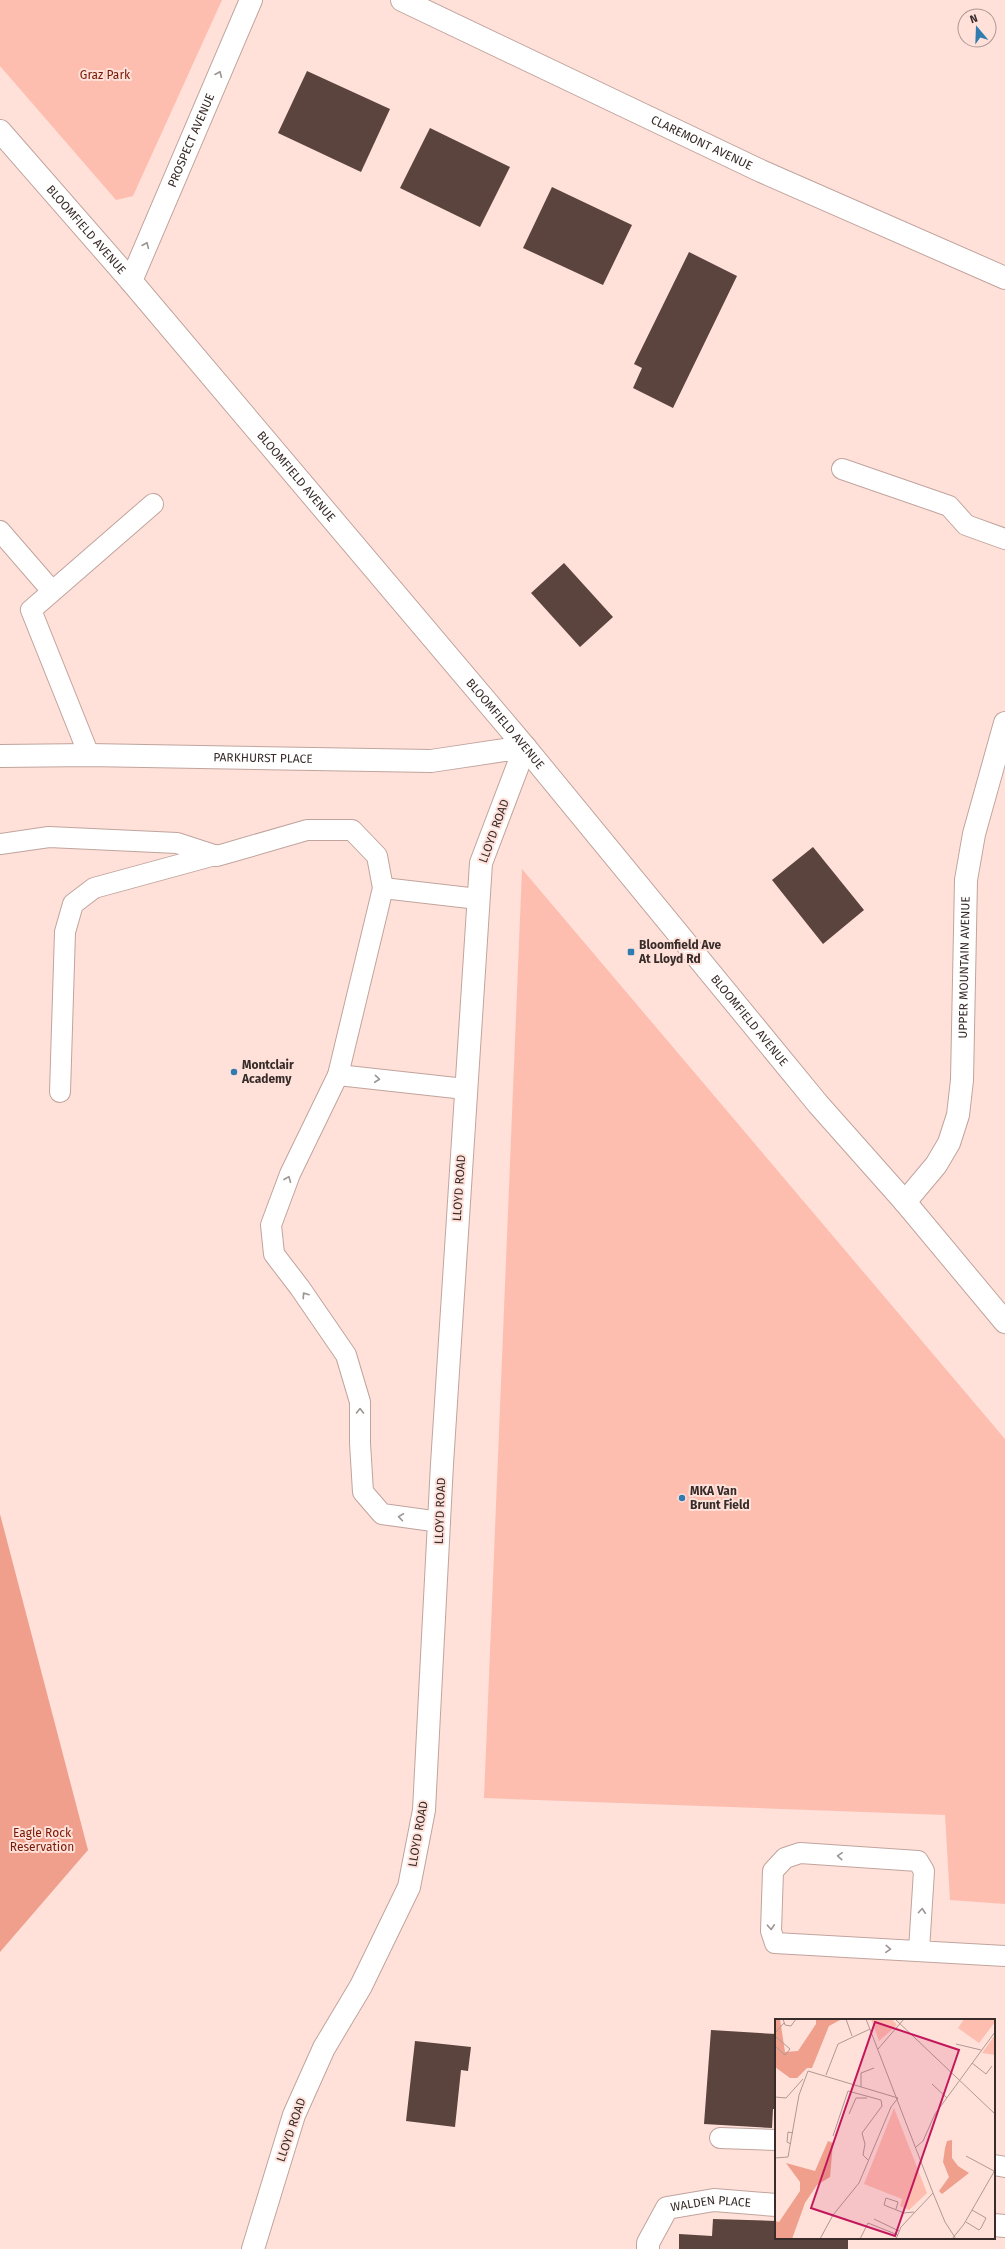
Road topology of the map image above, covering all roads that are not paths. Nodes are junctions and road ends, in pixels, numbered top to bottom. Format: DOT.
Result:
graph roads {
  1 [pos="251,0"];
  2 [pos="402,0"];
  3 [pos="0,131"];
  4 [pos="1005,278"];
  5 [pos="131,281"];
  6 [pos="842,469"];
  7 [pos="153,504"];
  8 [pos="0,531"];
  9 [pos="1005,539"];
  10 [pos="52,591"];
  11 [pos="1005,723"];
  12 [pos="525,747"];
  13 [pos="90,754"];
  14 [pos="0,756"];
  15 [pos="0,844"];
  16 [pos="215,855"];
  17 [pos="383,888"];
  18 [pos="478,899"];
  19 [pos="338,1075"];
  20 [pos="465,1089"];
  21 [pos="60,1092"];
  22 [pos="906,1202"];
  23 [pos="1005,1322"];
  24 [pos="440,1522"];
  25 [pos="919,1950"];
  26 [pos="1005,1956"];
  27 [pos="720,2138"];
  28 [pos="775,2140"];
  29 [pos="995,2165"];
  30 [pos="1005,2167"];
  31 [pos="775,2205"];
  32 [pos="995,2225"];
  33 [pos="1005,2226"];
  34 [pos="253,2249"];
  35 [pos="648,2249"];
  5 -- 1 [label="street, PROSPECT AVENUE, one-way"];
  2 -- 4 [label="street, CLAREMONT AVENUE"];
  3 -- 5 [label="street, BLOOMFIELD AVENUE"];
  5 -- 12 [label="street, BLOOMFIELD AVENUE"];
  6 -- 9 [label="lane"];
  7 -- 10 [label="lane"];
  8 -- 10 [label="lane"];
  10 -- 13 [label="lane"];
  11 -- 22 [label="street, UPPER MOUNTAIN AVENUE"];
  12 -- 13 [label="street, PARKHURST PLACE"];
  12 -- 18 [label="street, LLOYD ROAD"];
  12 -- 22 [label="street, BLOOMFIELD AVENUE"];
  13 -- 14 [label="street, PARKHURST PLACE"];
  15 -- 16 [label="lane"];
  16 -- 17 [label="lane"];
  16 -- 21 [label="lane"];
  17 -- 18 [label="lane"];
  17 -- 19 [label="lane"];
  18 -- 20 [label="street, LLOYD ROAD"];
  19 -- 20 [label="lane, one-way"];
  24 -- 19 [label="lane, one-way"];
  20 -- 24 [label="street, LLOYD ROAD"];
  22 -- 23 [label="street, BLOOMFIELD AVENUE"];
  24 -- 34 [label="street, LLOYD ROAD"];
  25 -- 25 [label="lane, one-way"];
  25 -- 26 [label="lane"];
  27 -- 28 [label="lane"];
  29 -- 30 [label="lane"];
  31 -- 35 [label="street, WALDEN PLACE"];
  32 -- 33 [label="street"];
}
